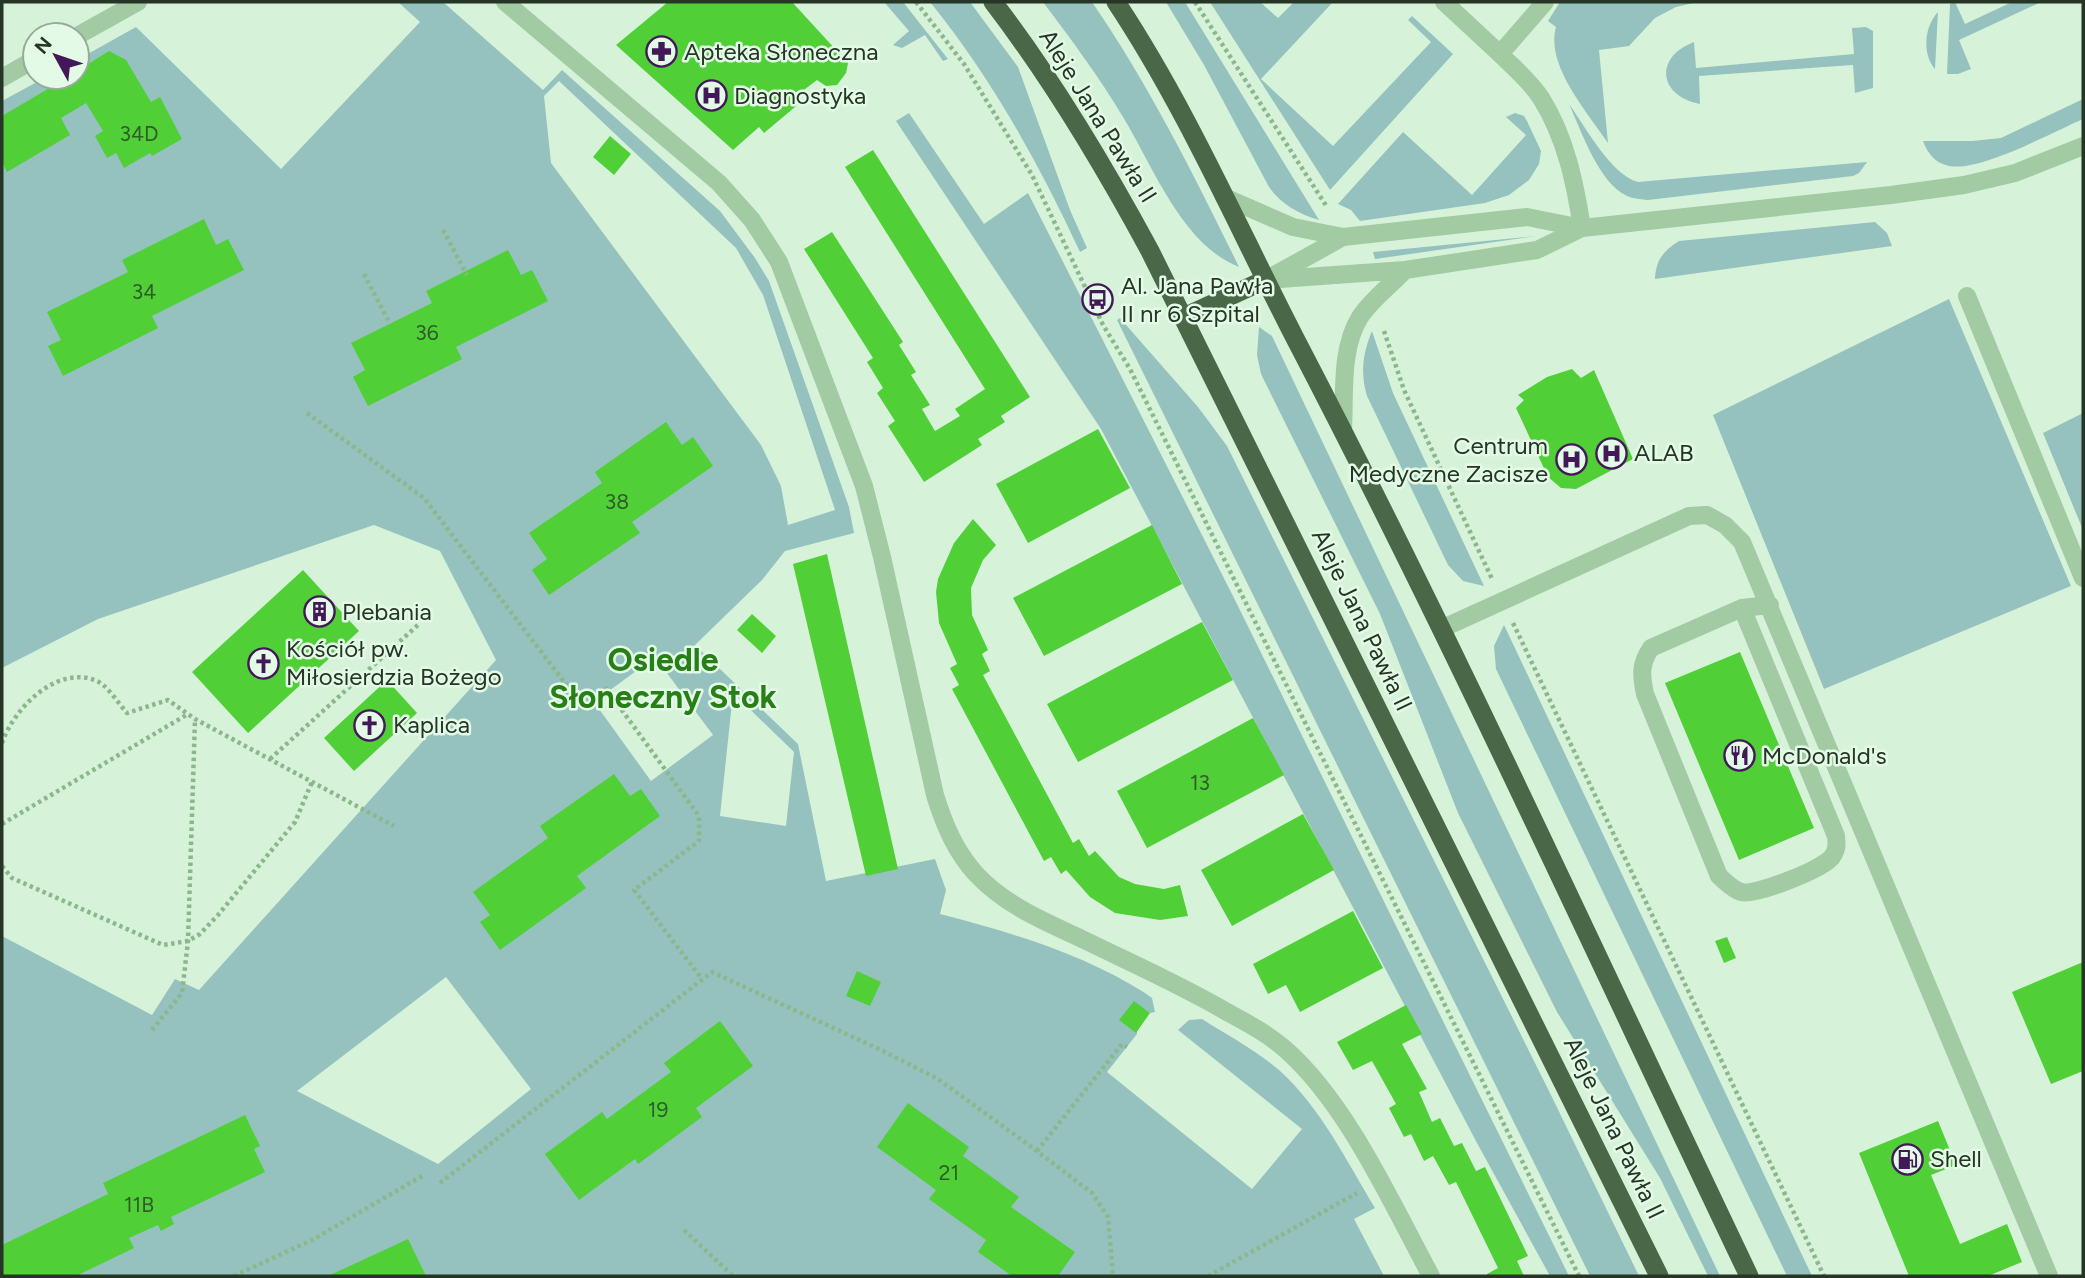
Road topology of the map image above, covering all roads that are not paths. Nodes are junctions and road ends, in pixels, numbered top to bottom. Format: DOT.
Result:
graph roads {
  1 [pos="138,2"];
  2 [pos="505,2"];
  3 [pos="993,2"];
  4 [pos="1116,2"];
  5 [pos="1444,2"];
  6 [pos="1545,2"];
  7 [pos="91,28"];
  8 [pos="1500,54"];
  9 [pos="21,67"];
  10 [pos="2,78"];
  11 [pos="2083,146"];
  12 [pos="1224,197"];
  13 [pos="1582,228"];
  14 [pos="1343,237"];
  15 [pos="1405,270"];
  16 [pos="1265,280"];
  17 [pos="1967,296"];
  18 [pos="1184,317"];
  19 [pos="1343,430"];
  20 [pos="2083,578"];
  21 [pos="1770,605"];
  22 [pos="1742,608"];
  23 [pos="1441,629"];
  24 [pos="1431,1276"];
  25 [pos="1659,1276"];
  26 [pos="1749,1276"];
  27 [pos="2049,1276"];
  1 -- 7 [label="lane"];
  2 -- 24 [label="lane"];
  3 -- 18 [label="highway, Aleje Jana Pawła II"];
  4 -- 12 [label="highway"];
  5 -- 8 [label="lane"];
  6 -- 8 [label="lane"];
  8 -- 13 [label="lane"];
  9 -- 10 [label="lane"];
  11 -- 13 [label="lane"];
  12 -- 14 [label="lane"];
  12 -- 16 [label="highway"];
  13 -- 14 [label="lane"];
  13 -- 15 [label="lane"];
  14 -- 16 [label="lane"];
  15 -- 16 [label="lane"];
  15 -- 19 [label="lane"];
  16 -- 18 [label="highway"];
  16 -- 19 [label="highway"];
  17 -- 20 [label="lane"];
  18 -- 25 [label="highway, Aleje Jana Pawła II"];
  19 -- 23 [label="highway"];
  21 -- 22 [label="lane"];
  21 -- 23 [label="lane"];
  21 -- 27 [label="lane"];
  22 -- 22 [label="lane"];
  23 -- 26 [label="highway"];
}
